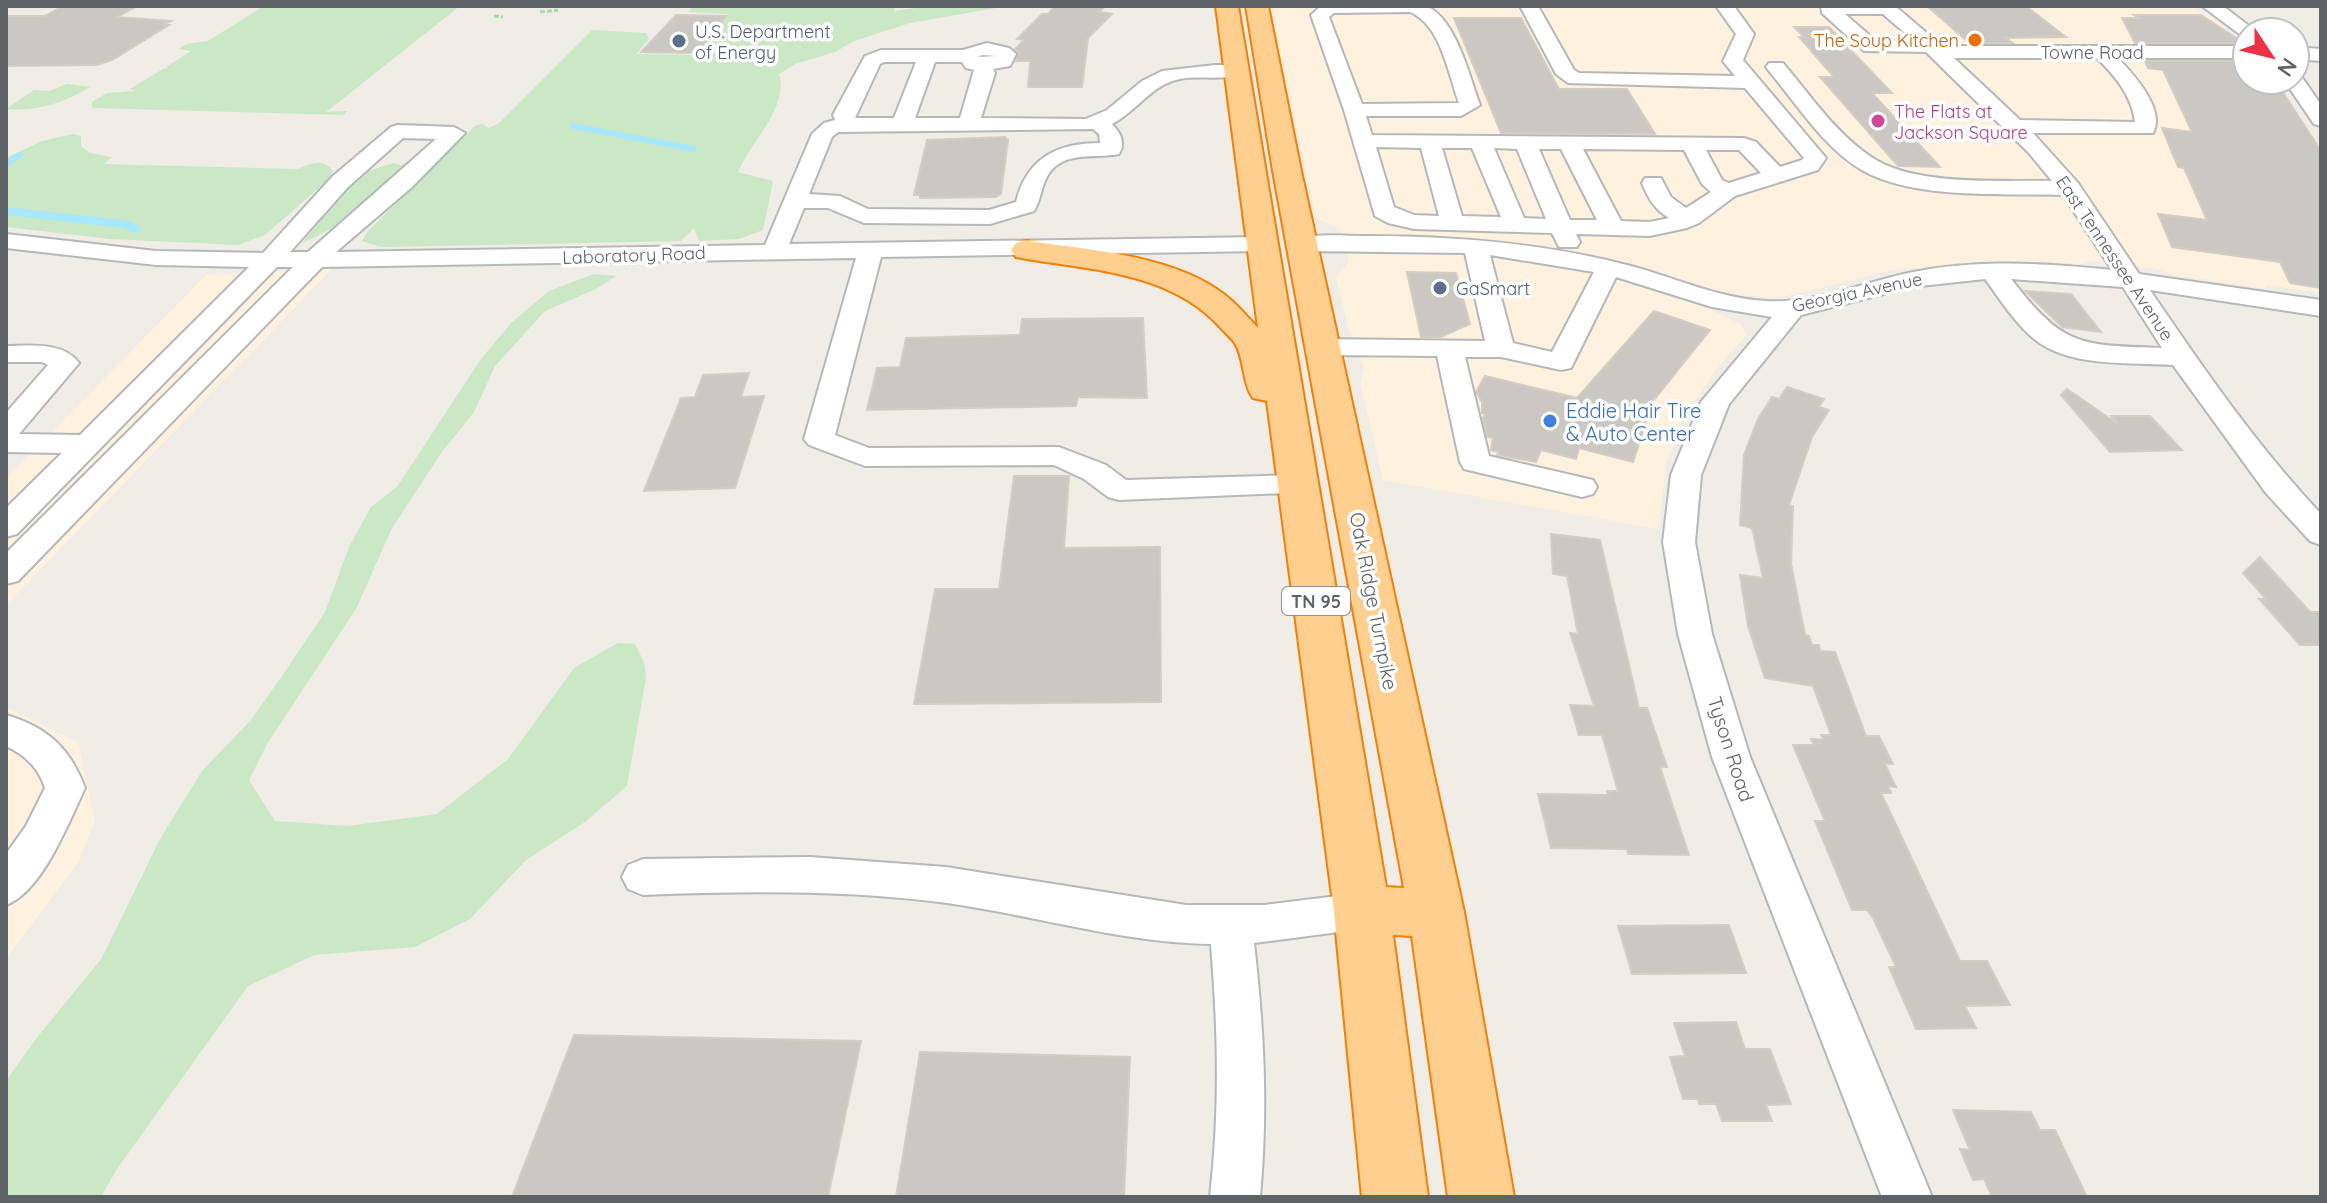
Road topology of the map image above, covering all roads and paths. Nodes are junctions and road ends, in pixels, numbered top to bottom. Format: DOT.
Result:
graph roads {
  1 [pos="1227,6"];
  2 [pos="1257,6"];
  3 [pos="1529,6"];
  4 [pos="1725,6"];
  5 [pos="2211,6"];
  6 [pos="1412,7"];
  7 [pos="1885,7"];
  8 [pos="1826,8"];
  9 [pos="558,10"];
  10 [pos="540,12"];
  11 [pos="494,16"];
  12 [pos="503,17"];
  13 [pos="2231,20"];
  14 [pos="1934,49"];
  15 [pos="2102,52"];
  16 [pos="2231,52"];
  17 [pos="927,57"];
  18 [pos="1776,67"];
  19 [pos="1237,71"];
  20 [pos="1749,82"];
  21 [pos="2305,96"];
  22 [pos="1354,110"];
  23 [pos="2321,120"];
  24 [pos="1099,123"];
  25 [pos="2011,123"];
  26 [pos="847,124"];
  27 [pos="902,124"];
  28 [pos="968,125"];
  29 [pos="1363,141"];
  30 [pos="1430,142"];
  31 [pos="1481,143"];
  32 [pos="1569,143"];
  33 [pos="1632,143"];
  34 [pos="1691,143"];
  35 [pos="1526,144"];
  36 [pos="1777,176"];
  37 [pos="2070,188"];
  38 [pos="1727,191"];
  39 [pos="795,201"];
  40 [pos="1691,218"];
  41 [pos="1452,222"];
  42 [pos="1515,224"];
  43 [pos="1563,225"];
  44 [pos="1612,227"];
  45 [pos="6,241"];
  46 [pos="1283,244"];
  47 [pos="1475,246"];
  48 [pos="1027,250"];
  49 [pos="774,251"];
  50 [pos="870,251"];
  51 [pos="1566,258"];
  52 [pos="270,260"];
  53 [pos="315,260"];
  54 [pos="1608,268"];
  55 [pos="1992,271"];
  56 [pos="2131,280"];
  57 [pos="1793,308"];
  58 [pos="2321,308"];
  59 [pos="1323,347"];
  60 [pos="1449,347"];
  61 [pos="1501,349"];
  62 [pos="6,354"];
  63 [pos="2181,357"];
  64 [pos="6,431"];
  65 [pos="6,443"];
  66 [pos="85,444"];
  67 [pos="1297,466"];
  68 [pos="1350,484"];
  69 [pos="1582,487"];
  70 [pos="6,527"];
  71 [pos="2321,534"];
  72 [pos="6,573"];
  73 [pos="6,729"];
  74 [pos="643,877"];
  75 [pos="6,887"];
  76 [pos="1362,911"];
  77 [pos="1436,912"];
  78 [pos="1231,924"];
  79 [pos="1235,1197"];
  80 [pos="1395,1197"];
  81 [pos="1481,1197"];
  82 [pos="1907,1197"];
  1 -- 19 [label="highway, Oak Ridge Turnpike / TN 95"];
  2 -- 46 [label="highway, Oak Ridge Turnpike / TN 95"];
  3 -- 20 [label="street"];
  4 -- 20 [label="street"];
  5 -- 13 [label="street"];
  6 -- 22 [label="street"];
  6 -- 22 [label="street"];
  7 -- 8 [label="street"];
  7 -- 14 [label="street, East Tennessee Avenue"];
  8 -- 14 [label="street, Towne Road"];
  9 -- 10 [label="path"];
  11 -- 12 [label="path"];
  14 -- 15 [label="street, Towne Road"];
  14 -- 25 [label="street, East Tennessee Avenue"];
  15 -- 16 [label="street, Towne Road"];
  15 -- 25 [label="street"];
  17 -- 26 [label="street"];
  17 -- 27 [label="street"];
  17 -- 28 [label="street"];
  18 -- 37 [label="street"];
  19 -- 24 [label="street"];
  19 -- 46 [label="highway, Oak Ridge Turnpike / TN 95"];
  20 -- 36 [label="street"];
  21 -- 23 [label="street"];
  22 -- 29 [label="street"];
  24 -- 28 [label="street"];
  24 -- 39 [label="street"];
  25 -- 37 [label="street, East Tennessee Avenue"];
  26 -- 27 [label="street"];
  26 -- 39 [label="street"];
  27 -- 28 [label="street"];
  29 -- 30 [label="street"];
  29 -- 41 [label="street"];
  30 -- 31 [label="street"];
  30 -- 41 [label="street"];
  31 -- 35 [label="street"];
  31 -- 42 [label="street"];
  32 -- 33 [label="street"];
  32 -- 35 [label="street"];
  32 -- 44 [label="street"];
  33 -- 34 [label="street"];
  33 -- 40 [label="street"];
  34 -- 36 [label="street"];
  34 -- 38 [label="street"];
  35 -- 43 [label="street"];
  36 -- 38 [label="street"];
  37 -- 56 [label="street, East Tennessee Avenue"];
  38 -- 40 [label="street"];
  39 -- 49 [label="street"];
  40 -- 44 [label="street"];
  41 -- 42 [label="street"];
  42 -- 43 [label="street"];
  43 -- 44 [label="street"];
  43 -- 51 [label="street"];
  45 -- 52 [label="street, Laboratory Road"];
  46 -- 47 [label="street, Georgia Avenue"];
  46 -- 48 [label="street, Laboratory Road"];
  46 -- 59 [label="highway, Oak Ridge Turnpike / TN 95"];
  46 -- 67 [label="highway, Oak Ridge Turnpike / TN 95"];
  47 -- 51 [label="street, Georgia Avenue"];
  47 -- 61 [label="street"];
  48 -- 50 [label="street, Laboratory Road"];
  48 -- 67 [label="highway"];
  49 -- 50 [label="street, Laboratory Road"];
  49 -- 53 [label="street, Laboratory Road"];
  50 -- 67 [label="street"];
  51 -- 54 [label="street, Georgia Avenue"];
  52 -- 53 [label="street, Laboratory Road"];
  52 -- 53 [label="street"];
  52 -- 66 [label="street"];
  53 -- 72 [label="street"];
  54 -- 57 [label="street, Georgia Avenue"];
  54 -- 61 [label="street"];
  55 -- 56 [label="street, Georgia Avenue"];
  55 -- 57 [label="street, Georgia Avenue"];
  55 -- 63 [label="street"];
  56 -- 58 [label="street, Georgia Avenue"];
  56 -- 63 [label="street, East Tennessee Avenue"];
  57 -- 82 [label="street, Tyson Road"];
  59 -- 60 [label="street"];
  59 -- 68 [label="highway, Oak Ridge Turnpike / TN 95"];
  60 -- 61 [label="street"];
  60 -- 69 [label="street"];
  62 -- 64 [label="street"];
  63 -- 71 [label="street, East Tennessee Avenue"];
  65 -- 66 [label="street"];
  66 -- 70 [label="street"];
  67 -- 68 [label="highway"];
  67 -- 76 [label="highway, Oak Ridge Turnpike / TN 95"];
  68 -- 77 [label="highway, Oak Ridge Turnpike / TN 95"];
  73 -- 75 [label="street"];
  74 -- 78 [label="street"];
  76 -- 77 [label="highway"];
  76 -- 78 [label="street"];
  76 -- 80 [label="highway, Oak Ridge Turnpike / TN 95"];
  77 -- 81 [label="highway, Oak Ridge Turnpike / TN 95"];
  78 -- 79 [label="street"];
}
